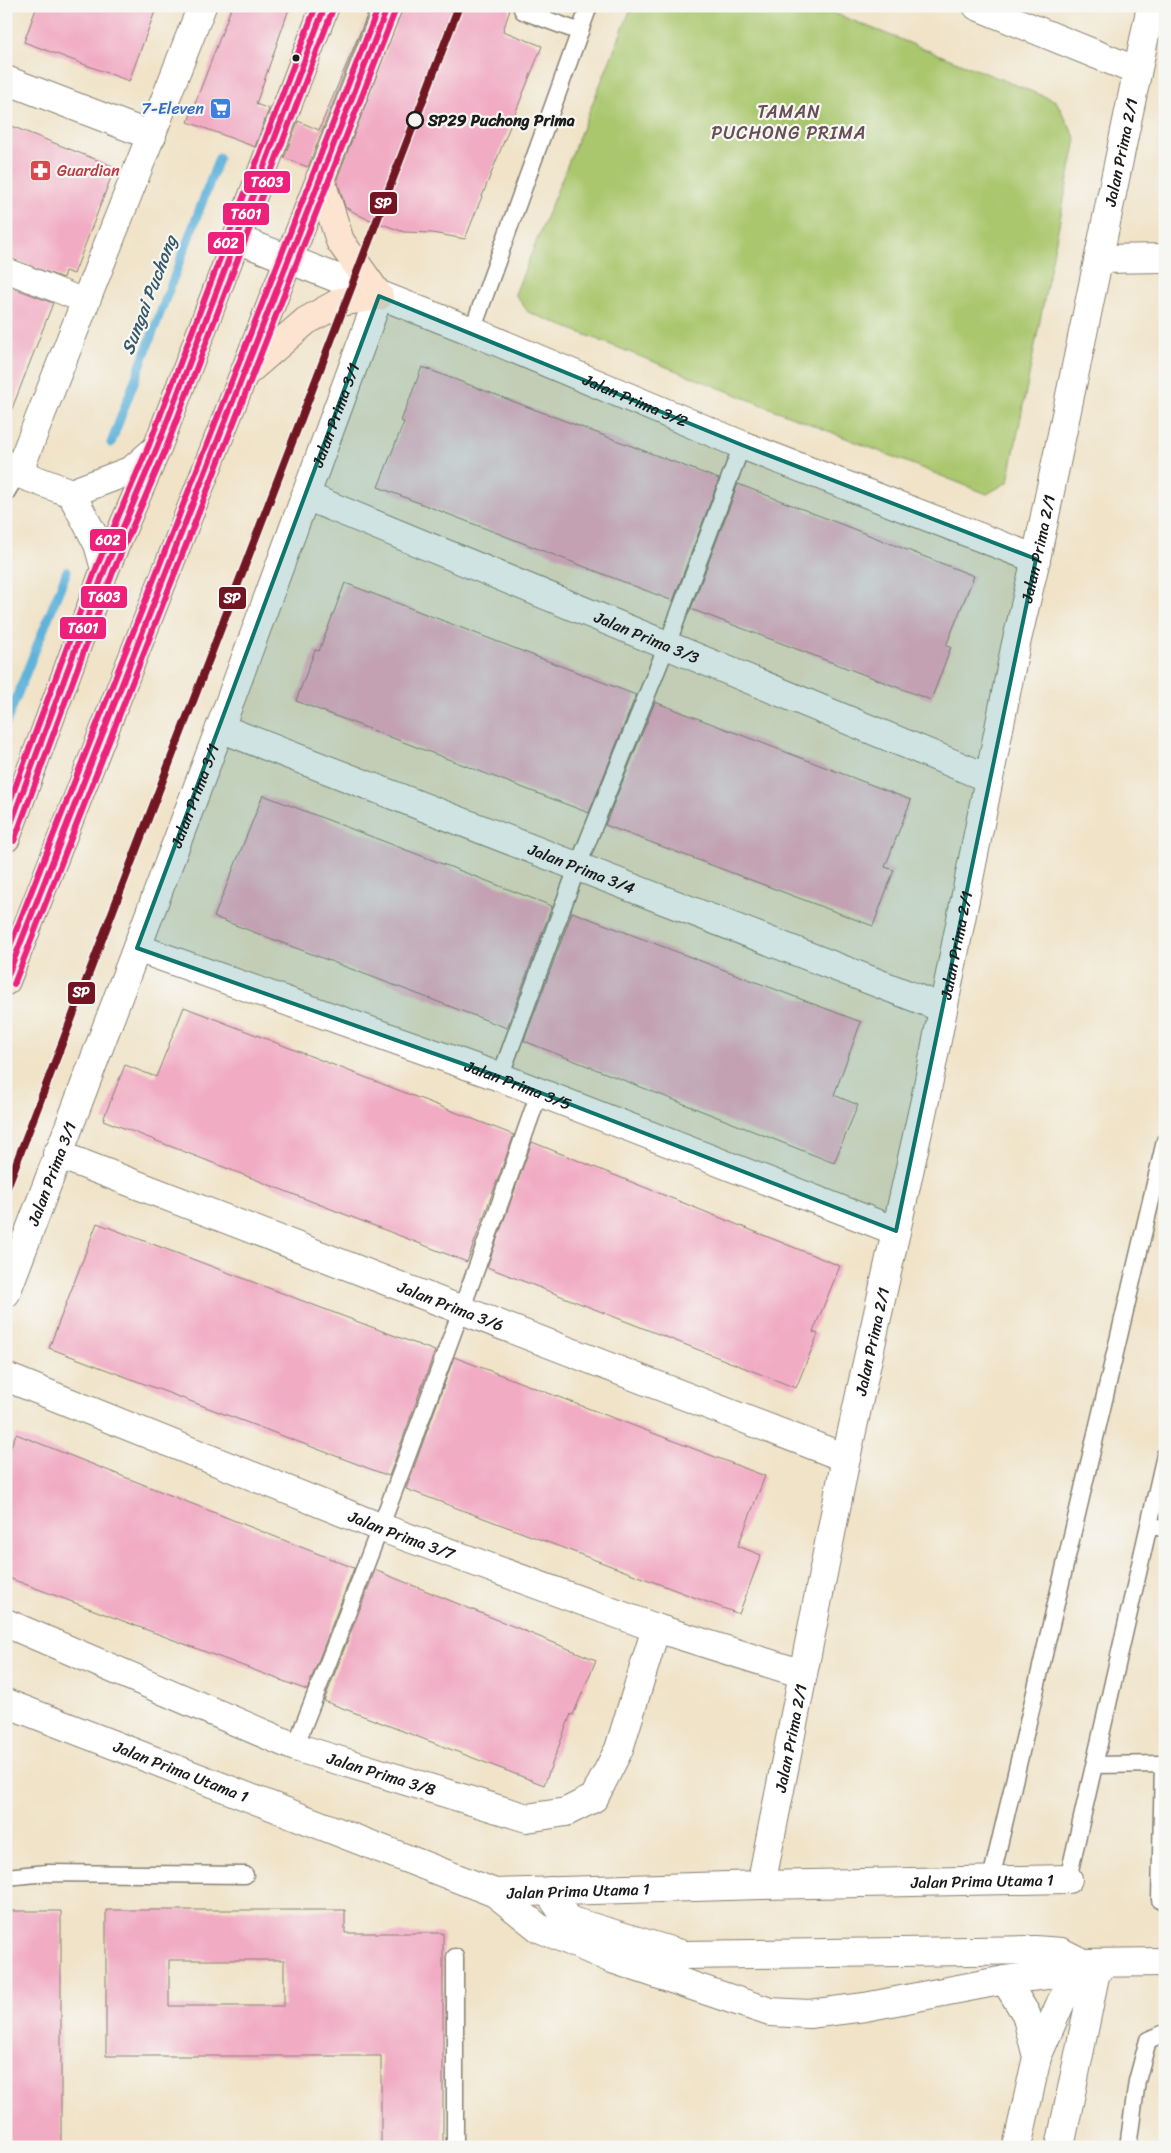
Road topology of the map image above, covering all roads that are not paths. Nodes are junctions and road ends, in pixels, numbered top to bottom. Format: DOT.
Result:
graph roads {
  1 [pos="202,6"];
  2 [pos="325,6"];
  3 [pos="388,6"];
  4 [pos="521,6"];
  5 [pos="589,6"];
  6 [pos="977,6"];
  7 [pos="1151,6"];
  8 [pos="580,32"];
  9 [pos="1138,71"];
  10 [pos="6,80"];
  11 [pos="152,136"];
  12 [pos="320,178"];
  13 [pos="237,239"];
  14 [pos="1165,258"];
  15 [pos="289,259"];
  16 [pos="1100,259"];
  17 [pos="6,270"];
  18 [pos="379,296"];
  19 [pos="87,302"];
  20 [pos="472,331"];
  21 [pos="245,374"];
  22 [pos="742,445"];
  23 [pos="157,448"];
  24 [pos="10,478"];
  25 [pos="71,493"];
  26 [pos="306,496"];
  27 [pos="1036,560"];
  28 [pos="105,569"];
  29 [pos="667,645"];
  30 [pos="220,728"];
  31 [pos="988,778"];
  32 [pos="6,838"];
  33 [pos="577,868"];
  34 [pos="137,948"];
  35 [pos="6,981"];
  36 [pos="942,1008"];
  37 [pos="500,1077"];
  38 [pos="539,1093"];
  39 [pos="1165,1141"];
  40 [pos="57,1154"];
  41 [pos="896,1230"];
  42 [pos="6,1293"];
  43 [pos="462,1311"];
  44 [pos="6,1377"];
  45 [pos="1165,1455"];
  46 [pos="846,1458"];
  47 [pos="1157,1527"];
  48 [pos="382,1528"];
  49 [pos="6,1622"];
  50 [pos="656,1628"];
  51 [pos="803,1674"];
  52 [pos="6,1703"];
  53 [pos="295,1747"];
  54 [pos="1164,1764"];
  55 [pos="1094,1765"];
  56 [pos="245,1875"];
  57 [pos="6,1877"];
  58 [pos="1068,1878"];
  59 [pos="991,1879"];
  60 [pos="761,1884"];
  61 [pos="551,1890"];
  62 [pos="495,1893"];
  63 [pos="1160,1900"];
  64 [pos="455,1957"];
  65 [pos="1165,1962"];
  66 [pos="1092,1963"];
  67 [pos="1005,1980"];
  68 [pos="1165,2033"];
  69 [pos="1037,2057"];
  70 [pos="455,2147"];
  71 [pos="1017,2147"];
  72 [pos="1060,2147"];
  73 [pos="1128,2147"];
  1 -- 11 [label="street"];
  2 -- 13 [label="main road"];
  3 -- 12 [label="main road"];
  4 -- 8 [label="lane"];
  5 -- 8 [label="lane"];
  6 -- 9 [label="street"];
  7 -- 9 [label="street, Jalan Prima 2/1"];
  8 -- 20 [label="lane"];
  9 -- 16 [label="street, Jalan Prima 2/1"];
  10 -- 11 [label="street"];
  11 -- 19 [label="street"];
  12 -- 15 [label="main road"];
  12 -- 18 [label="main road"];
  13 -- 15 [label="street, Jalan Prima 3/2"];
  13 -- 23 [label="main road"];
  14 -- 16 [label="street"];
  15 -- 18 [label="street, Jalan Prima 3/2"];
  15 -- 21 [label="main road"];
  16 -- 27 [label="street, Jalan Prima 2/1"];
  17 -- 19 [label="street"];
  18 -- 20 [label="street, Jalan Prima 3/2"];
  18 -- 21 [label="main road"];
  18 -- 26 [label="street, Jalan Prima 3/1"];
  19 -- 24 [label="street"];
  20 -- 22 [label="street, Jalan Prima 3/2"];
  21 -- 35 [label="main road"];
  22 -- 27 [label="street, Jalan Prima 3/2"];
  22 -- 29 [label="lane"];
  23 -- 25 [label="street"];
  23 -- 28 [label="main road"];
  24 -- 25 [label="street"];
  25 -- 28 [label="street"];
  26 -- 29 [label="street, Jalan Prima 3/3"];
  26 -- 30 [label="street, Jalan Prima 3/1"];
  27 -- 31 [label="street, Jalan Prima 2/1"];
  28 -- 32 [label="main road"];
  29 -- 31 [label="street, Jalan Prima 3/3"];
  29 -- 33 [label="lane"];
  30 -- 33 [label="street, Jalan Prima 3/4"];
  30 -- 34 [label="street, Jalan Prima 3/1"];
  31 -- 36 [label="street, Jalan Prima 2/1"];
  33 -- 36 [label="street, Jalan Prima 3/4"];
  33 -- 37 [label="lane"];
  34 -- 37 [label="street, Jalan Prima 3/5"];
  34 -- 40 [label="street, Jalan Prima 3/1"];
  36 -- 41 [label="street, Jalan Prima 2/1"];
  37 -- 38 [label="street, Jalan Prima 3/5"];
  38 -- 41 [label="street, Jalan Prima 3/5"];
  38 -- 43 [label="lane"];
  39 -- 59 [label="lane"];
  40 -- 42 [label="street, Jalan Prima 3/1"];
  40 -- 43 [label="street, Jalan Prima 3/6"];
  41 -- 46 [label="street, Jalan Prima 2/1"];
  43 -- 46 [label="street, Jalan Prima 3/6"];
  43 -- 48 [label="lane"];
  44 -- 48 [label="street, Jalan Prima 3/7"];
  45 -- 47 [label="lane, Jalan Prima Utama 1"];
  46 -- 51 [label="street, Jalan Prima 2/1"];
  47 -- 55 [label="lane, Jalan Prima Utama 1"];
  48 -- 50 [label="street, Jalan Prima 3/7"];
  48 -- 53 [label="lane"];
  49 -- 53 [label="street, Jalan Prima 3/8"];
  50 -- 51 [label="street, Jalan Prima 3/7"];
  50 -- 53 [label="street, Jalan Prima 3/8"];
  51 -- 60 [label="street, Jalan Prima 2/1"];
  52 -- 62 [label="street, Jalan Prima Utama 1"];
  54 -- 55 [label="lane"];
  54 -- 63 [label="lane"];
  55 -- 58 [label="lane, Jalan Prima Utama 1"];
  56 -- 57 [label="lane"];
  58 -- 59 [label="street, Jalan Prima Utama 1"];
  59 -- 60 [label="street, Jalan Prima Utama 1"];
  60 -- 61 [label="street, Jalan Prima Utama 1"];
  61 -- 62 [label="street, Jalan Prima Utama 1"];
  61 -- 66 [label="street"];
  62 -- 67 [label="street"];
  64 -- 70 [label="lane"];
  65 -- 66 [label="street"];
  66 -- 67 [label="street"];
  66 -- 69 [label="street"];
  66 -- 72 [label="street"];
  67 -- 69 [label="street"];
  68 -- 73 [label="lane"];
  69 -- 71 [label="street"];
}
